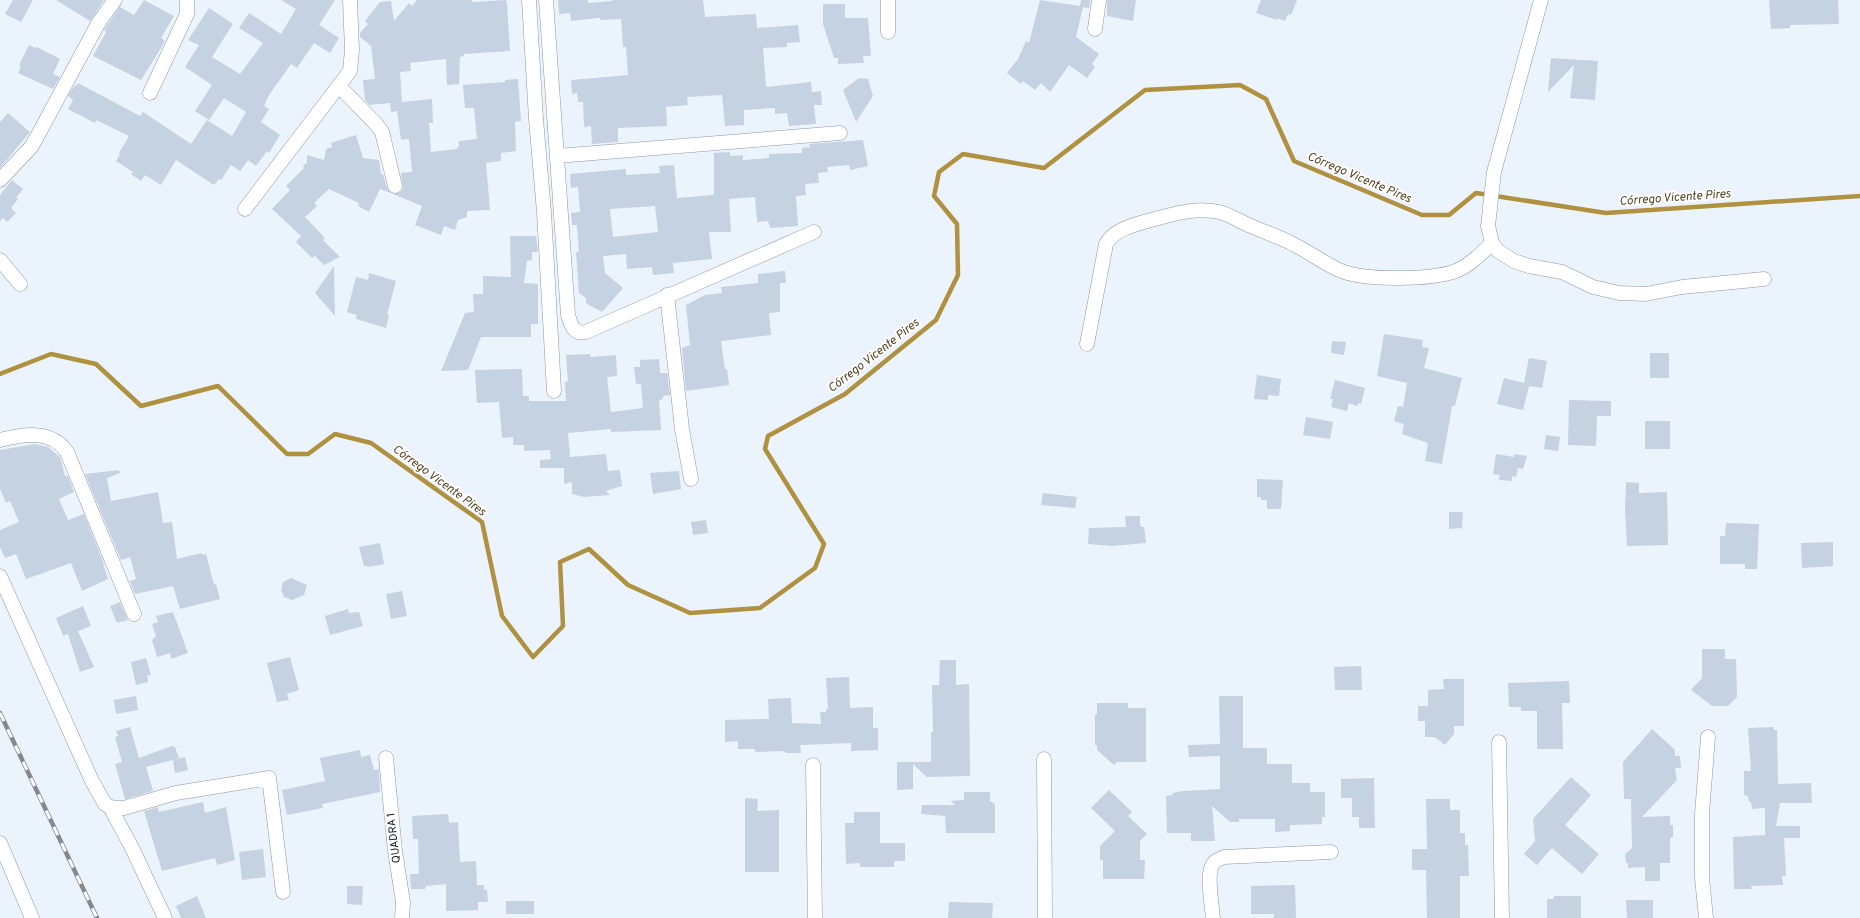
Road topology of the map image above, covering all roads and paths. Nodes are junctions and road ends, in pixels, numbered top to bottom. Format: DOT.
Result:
graph roads {
  1 [pos="115,0"];
  2 [pos="187,0"];
  3 [pos="350,0"];
  4 [pos="529,0"];
  5 [pos="546,0"];
  6 [pos="888,0"];
  7 [pos="1098,0"];
  8 [pos="1541,0"];
  9 [pos="1095,28"];
  10 [pos="888,32"];
  11 [pos="339,86"];
  12 [pos="150,93"];
  13 [pos="840,133"];
  14 [pos="557,156"];
  15 [pos="0,180"];
  16 [pos="395,186"];
  17 [pos="245,209"];
  18 [pos="814,232"];
  19 [pos="1492,243"];
  20 [pos="0,260"];
  21 [pos="1764,279"];
  22 [pos="20,284"];
  23 [pos="667,295"];
  24 [pos="1087,344"];
  25 [pos="554,391"];
  26 [pos="0,440"];
  27 [pos="691,480"];
  28 [pos="0,576"];
  29 [pos="134,614"];
  30 [pos="1708,737"];
  31 [pos="1499,742"];
  32 [pos="386,758"];
  33 [pos="1044,759"];
  34 [pos="813,765"];
  35 [pos="110,807"];
  36 [pos="0,843"];
  37 [pos="1331,852"];
  38 [pos="284,892"];
  39 [pos="32,918"];
  40 [pos="165,918"];
  41 [pos="402,918"];
  42 [pos="815,918"];
  43 [pos="1045,918"];
  44 [pos="1213,918"];
  45 [pos="1502,918"];
  46 [pos="1706,918"];
  1 -- 15 [label="street"];
  2 -- 12 [label="street"];
  3 -- 11 [label="street"];
  4 -- 25 [label="street"];
  5 -- 14 [label="street"];
  6 -- 10 [label="street"];
  7 -- 9 [label="street"];
  8 -- 19 [label="street"];
  11 -- 16 [label="street"];
  11 -- 17 [label="street"];
  13 -- 14 [label="street"];
  14 -- 23 [label="street"];
  18 -- 23 [label="street"];
  19 -- 21 [label="street"];
  19 -- 24 [label="street"];
  20 -- 22 [label="street"];
  23 -- 27 [label="street"];
  26 -- 29 [label="street"];
  28 -- 35 [label="street"];
  30 -- 46 [label="street"];
  31 -- 45 [label="street"];
  32 -- 41 [label="street, QUADRA 1"];
  33 -- 43 [label="street"];
  34 -- 42 [label="street"];
  35 -- 38 [label="street"];
  35 -- 40 [label="street"];
  36 -- 39 [label="street"];
  37 -- 44 [label="street"];
}
